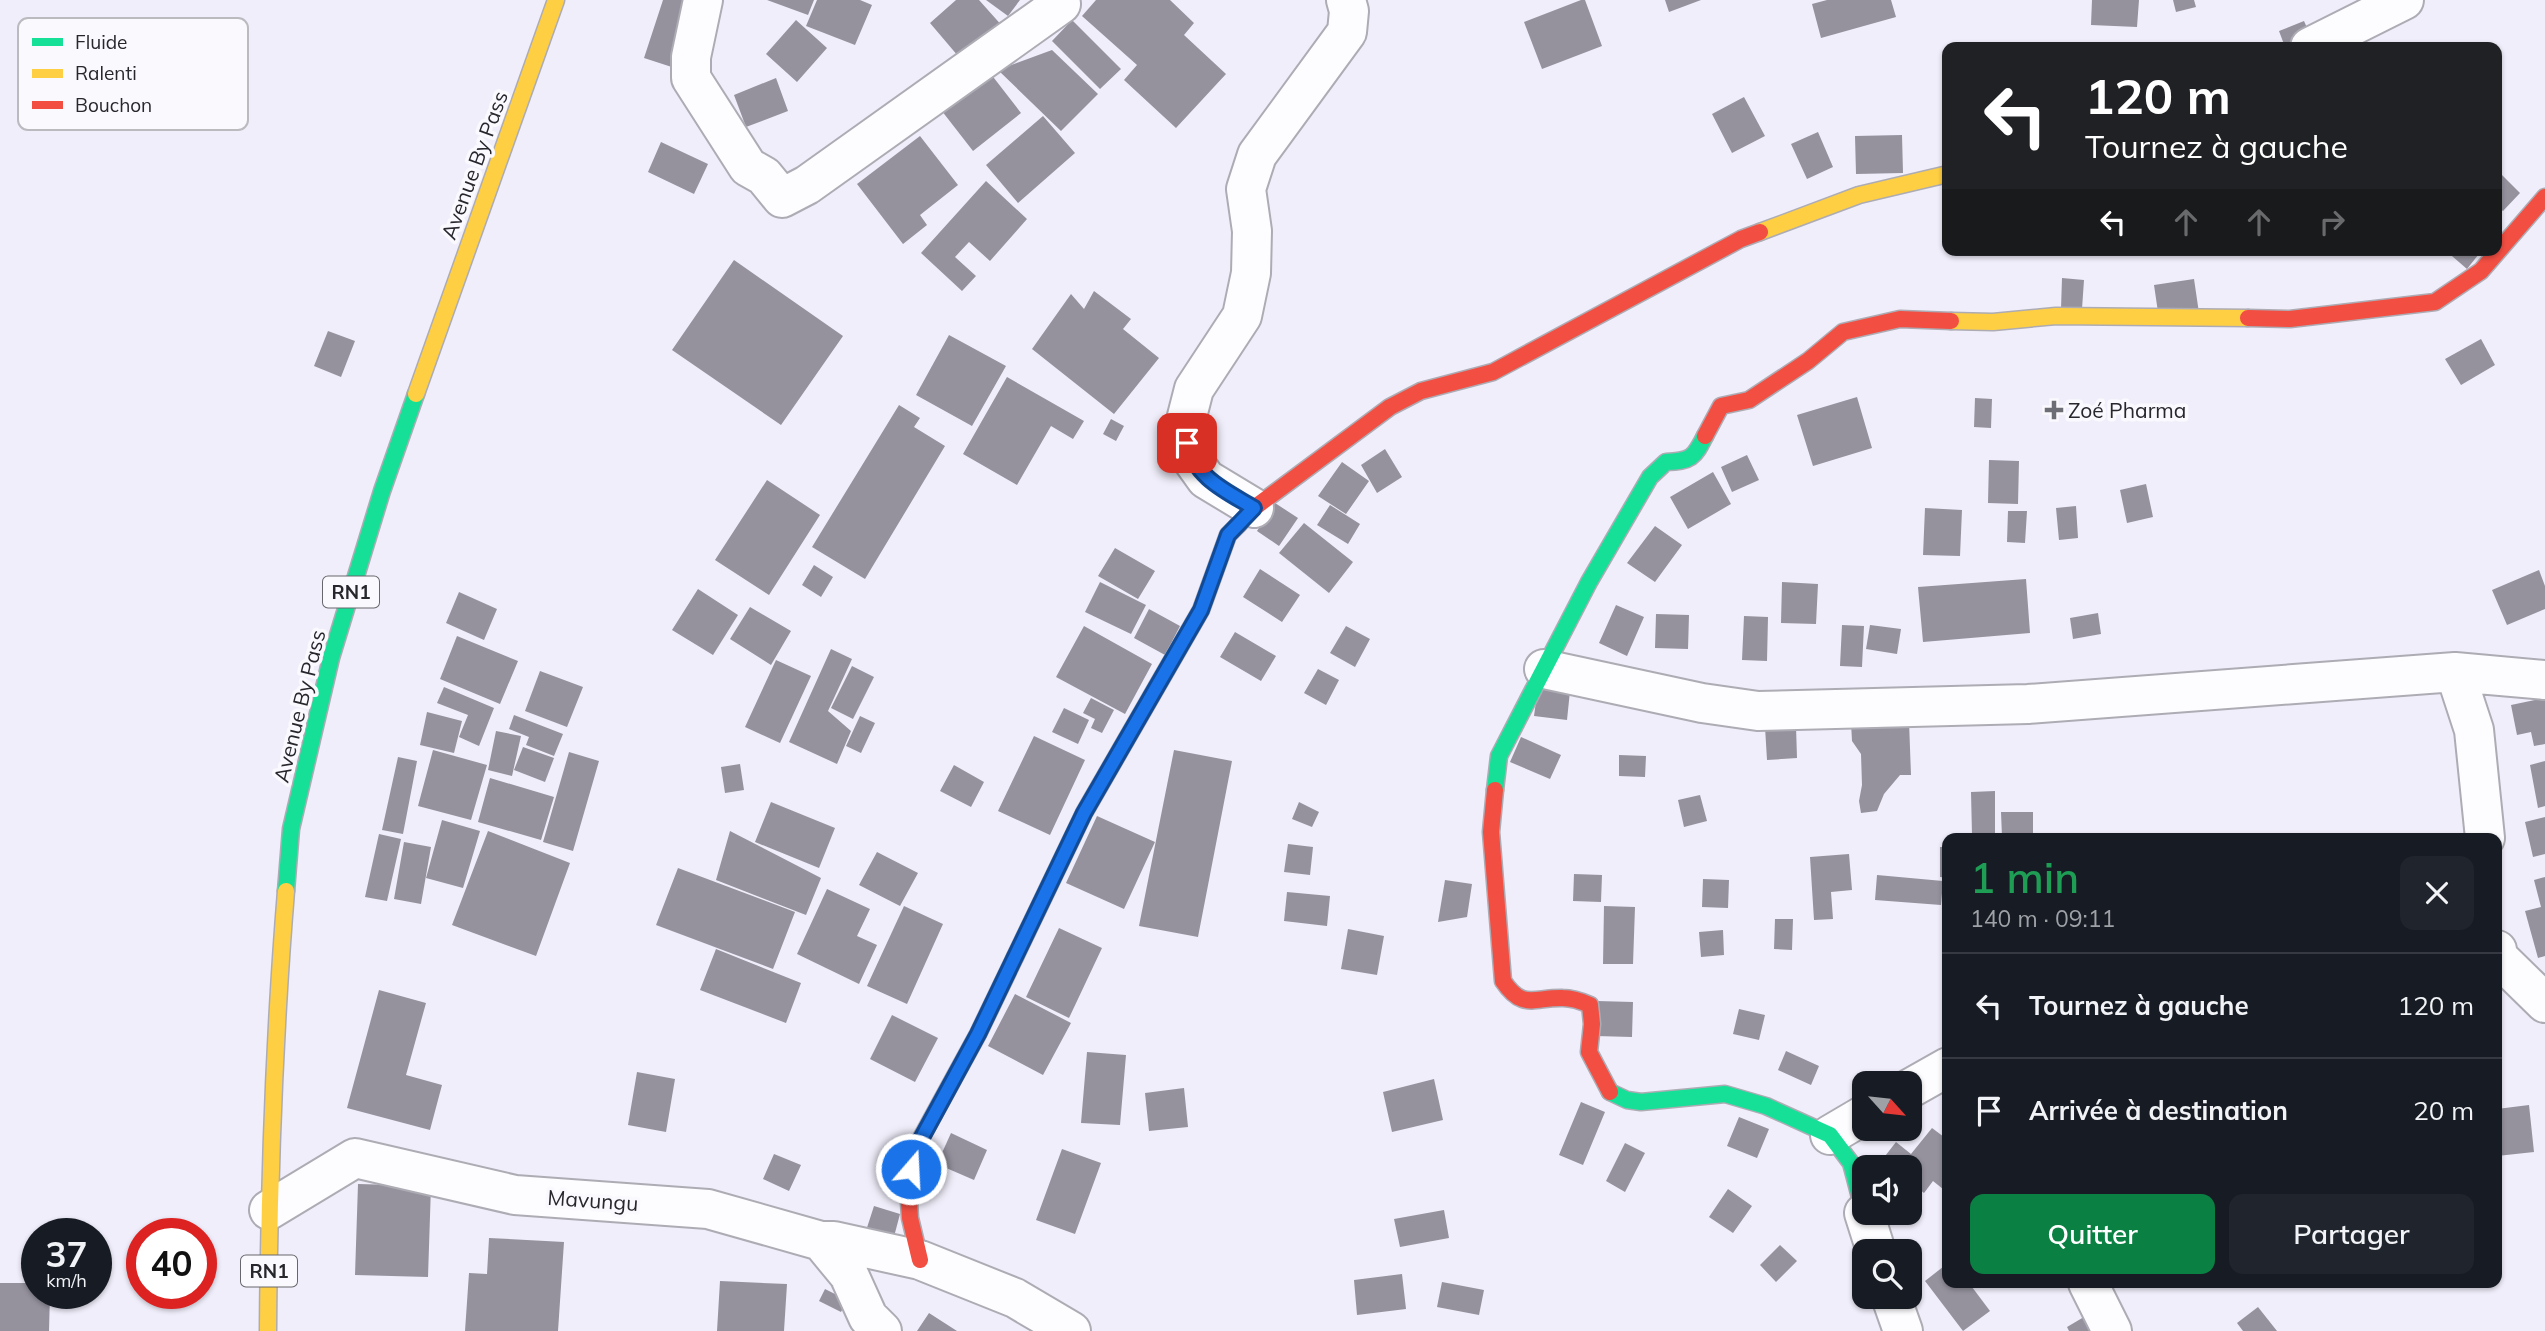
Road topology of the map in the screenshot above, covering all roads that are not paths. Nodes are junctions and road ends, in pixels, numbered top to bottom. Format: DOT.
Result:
graph roads {
  1 [pos="556,0"];
  2 [pos="703,0"];
  3 [pos="1346,0"];
  4 [pos="2404,0"];
  5 [pos="1061,4"];
  6 [pos="2320,42"];
  7 [pos="1942,175"];
  8 [pos="2545,197"];
  9 [pos="2502,247"];
  10 [pos="2494,256"];
  11 [pos="1254,508"];
  12 [pos="1544,669"];
  13 [pos="2455,672"];
  14 [pos="2545,680"];
  15 [pos="2485,833"];
  16 [pos="2502,961"];
  17 [pos="2545,1003"];
  18 [pos="1942,1070"];
  19 [pos="1922,1082"];
  20 [pos="1852,1122"];
  21 [pos="1830,1135"];
  22 [pos="1852,1163"];
  23 [pos="270,1210"];
  24 [pos="821,1241"];
  25 [pos="920,1260"];
  26 [pos="2090,1288"];
  27 [pos="1895,1309"];
  28 [pos="268,1331"];
  29 [pos="882,1331"];
  30 [pos="1072,1331"];
  31 [pos="1903,1331"];
  32 [pos="2112,1331"];
  1 -- 23 [label="main road, Avenue By Pass / RN1"];
  2 -- 5 [label="street"];
  3 -- 11 [label="street"];
  4 -- 6 [label="street"];
  7 -- 11 [label="main road"];
  8 -- 9 [label="main road"];
  10 -- 12 [label="main road"];
  11 -- 25 [label="main road"];
  12 -- 13 [label="street"];
  12 -- 21 [label="main road"];
  13 -- 14 [label="street"];
  13 -- 15 [label="street"];
  16 -- 17 [label="street"];
  18 -- 19 [label="street"];
  20 -- 21 [label="street"];
  21 -- 22 [label="main road"];
  23 -- 24 [label="street, Mavungu"];
  23 -- 28 [label="main road, Avenue By Pass / RN1"];
  24 -- 25 [label="street, Mavungu"];
  24 -- 29 [label="street"];
  25 -- 30 [label="street, Mavungu"];
  26 -- 32 [label="street"];
  27 -- 31 [label="street"];
}
